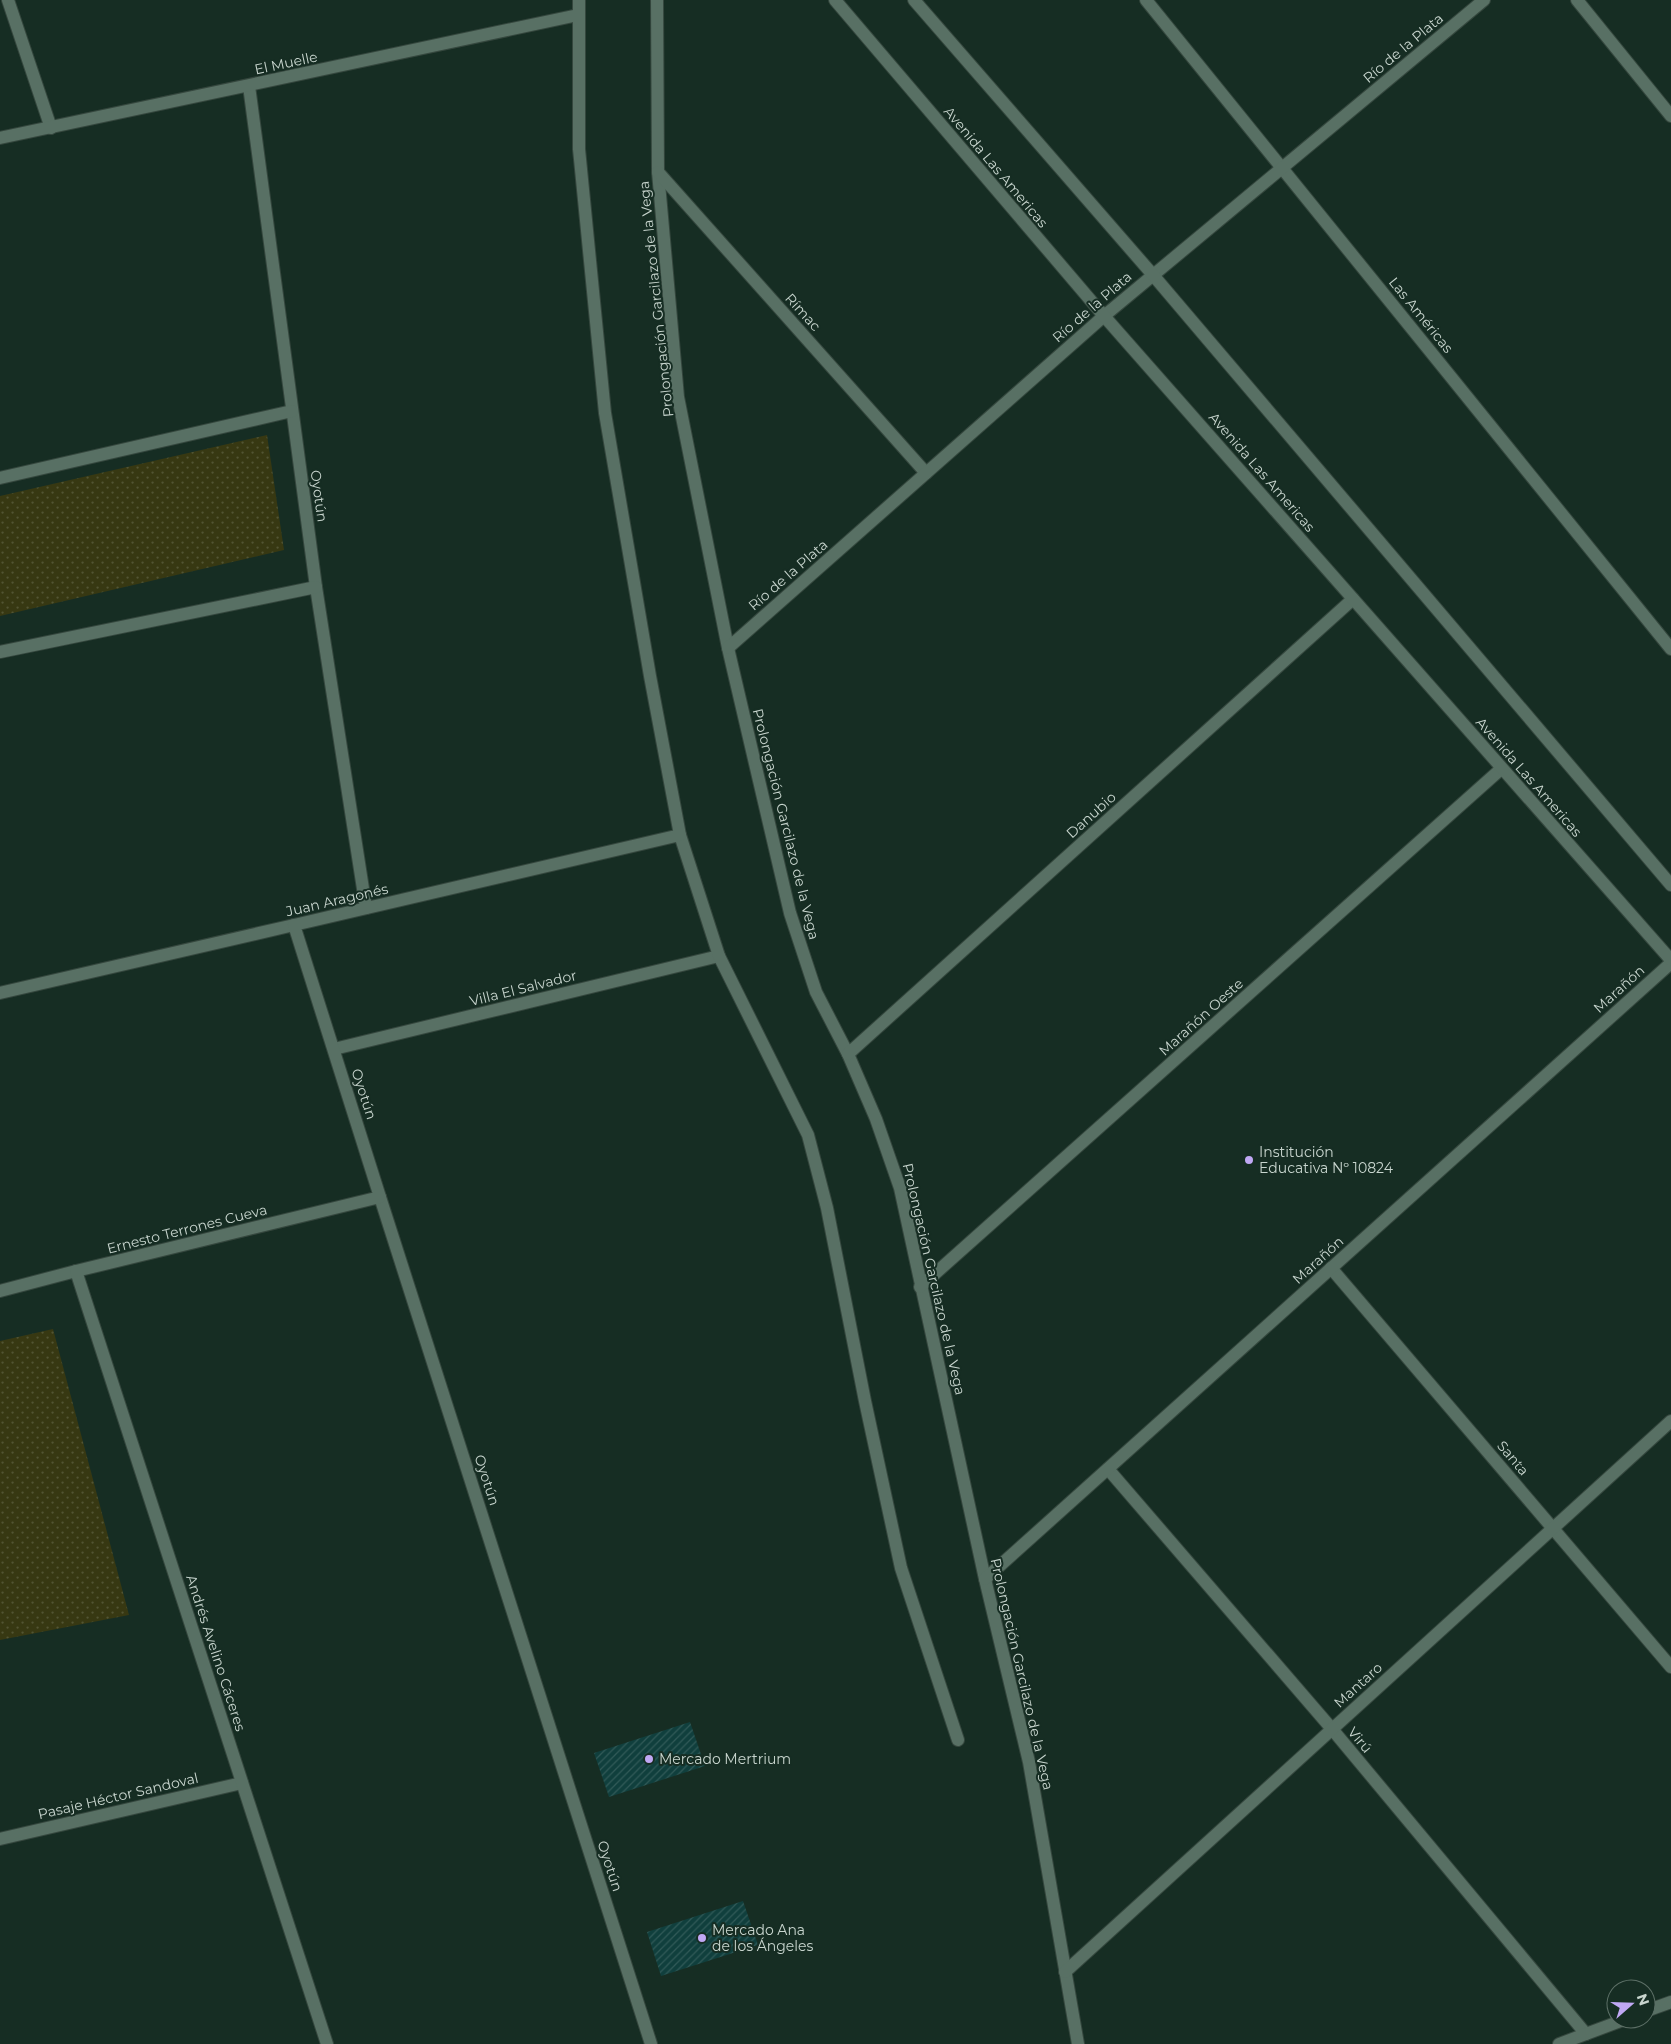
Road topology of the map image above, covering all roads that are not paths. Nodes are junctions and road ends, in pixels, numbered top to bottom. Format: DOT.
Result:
graph roads {
  1 [pos="8,0"];
  2 [pos="579,0"];
  3 [pos="657,0"];
  4 [pos="835,0"];
  5 [pos="914,0"];
  6 [pos="1146,0"];
  7 [pos="1484,0"];
  8 [pos="1577,0"];
  9 [pos="578,15"];
  10 [pos="249,86"];
  11 [pos="1671,116"];
  12 [pos="51,128"];
  13 [pos="0,138"];
  14 [pos="1283,168"];
  15 [pos="658,172"];
  16 [pos="1153,275"];
  17 [pos="1104,316"];
  18 [pos="292,411"];
  19 [pos="926,473"];
  20 [pos="0,478"];
  21 [pos="316,587"];
  22 [pos="1353,598"];
  23 [pos="728,648"];
  24 [pos="1671,649"];
  25 [pos="0,652"];
  26 [pos="1502,769"];
  27 [pos="680,835"];
  28 [pos="1671,885"];
  29 [pos="366,908"];
  30 [pos="294,925"];
  31 [pos="719,956"];
  32 [pos="1671,962"];
  33 [pos="0,993"];
  34 [pos="334,1049"];
  35 [pos="848,1054"];
  36 [pos="380,1197"];
  37 [pos="1331,1268"];
  38 [pos="76,1271"];
  39 [pos="920,1287"];
  40 [pos="0,1291"];
  41 [pos="1671,1421"];
  42 [pos="1108,1469"];
  43 [pos="1553,1528"];
  44 [pos="985,1579"];
  45 [pos="1671,1667"];
  46 [pos="1332,1729"];
  47 [pos="958,1740"];
  48 [pos="242,1783"];
  49 [pos="0,1839"];
  50 [pos="1065,1972"];
  51 [pos="1671,2002"];
  52 [pos="1656,2007"];
  53 [pos="1606,2026"];
  54 [pos="1586,2034"];
  55 [pos="327,2044"];
  56 [pos="651,2044"];
  57 [pos="1078,2044"];
  58 [pos="1559,2044"];
  1 -- 12 [label="street"];
  2 -- 9 [label="street"];
  3 -- 15 [label="street, Prolongación Garcilazo de la Vega"];
  4 -- 17 [label="street, Avenida Las Americas"];
  5 -- 16 [label="street"];
  6 -- 14 [label="street, Las Américas"];
  7 -- 14 [label="street, Río de la Plata"];
  8 -- 11 [label="street"];
  9 -- 10 [label="street, El Muelle"];
  9 -- 27 [label="street"];
  10 -- 12 [label="street, El Muelle"];
  10 -- 18 [label="street, Oyotún"];
  12 -- 13 [label="street, El Muelle"];
  14 -- 16 [label="street, Río de la Plata"];
  14 -- 24 [label="street, Las Américas"];
  15 -- 19 [label="street, Rímac"];
  15 -- 23 [label="street, Prolongación Garcilazo de la Vega"];
  16 -- 17 [label="street, Río de la Plata"];
  16 -- 28 [label="street"];
  17 -- 19 [label="street, Río de la Plata"];
  17 -- 22 [label="street, Avenida Las Americas"];
  18 -- 20 [label="street"];
  18 -- 21 [label="street, Oyotún"];
  19 -- 23 [label="street, Río de la Plata"];
  21 -- 25 [label="street"];
  21 -- 29 [label="street, Oyotún"];
  22 -- 26 [label="street, Avenida Las Americas"];
  22 -- 35 [label="street, Danubio"];
  23 -- 35 [label="street, Prolongación Garcilazo de la Vega"];
  26 -- 32 [label="street, Avenida Las Americas"];
  26 -- 39 [label="street, Marañón Oeste"];
  27 -- 29 [label="street, Juan Aragonés"];
  27 -- 31 [label="street"];
  29 -- 30 [label="street, Juan Aragonés"];
  30 -- 33 [label="street, Juan Aragonés"];
  30 -- 34 [label="street, Oyotún"];
  31 -- 34 [label="street, Villa El Salvador"];
  31 -- 47 [label="street"];
  32 -- 37 [label="street, Marañón"];
  34 -- 36 [label="street, Oyotún"];
  35 -- 39 [label="street, Prolongación Garcilazo de la Vega"];
  36 -- 38 [label="street, Ernesto Terrones Cueva"];
  36 -- 56 [label="street, Oyotún"];
  37 -- 42 [label="street, Marañón"];
  37 -- 43 [label="street, Santa"];
  38 -- 40 [label="street, Ernesto Terrones Cueva"];
  38 -- 48 [label="street, Andrés Avelino Cáceres"];
  39 -- 44 [label="street, Prolongación Garcilazo de la Vega"];
  41 -- 43 [label="street, Mantaro"];
  42 -- 44 [label="street, Marañón"];
  42 -- 46 [label="street, Virú"];
  43 -- 45 [label="street, Santa"];
  43 -- 46 [label="street, Mantaro"];
  44 -- 50 [label="street, Prolongación Garcilazo de la Vega"];
  46 -- 50 [label="street, Mantaro"];
  46 -- 54 [label="street, Virú"];
  48 -- 49 [label="street, Pasaje Héctor Sandoval"];
  48 -- 55 [label="street, Andrés Avelino Cáceres"];
  50 -- 57 [label="street, Prolongación Garcilazo de la Vega"];
  51 -- 52 [label="street"];
  53 -- 54 [label="street"];
  54 -- 58 [label="street"];
}
